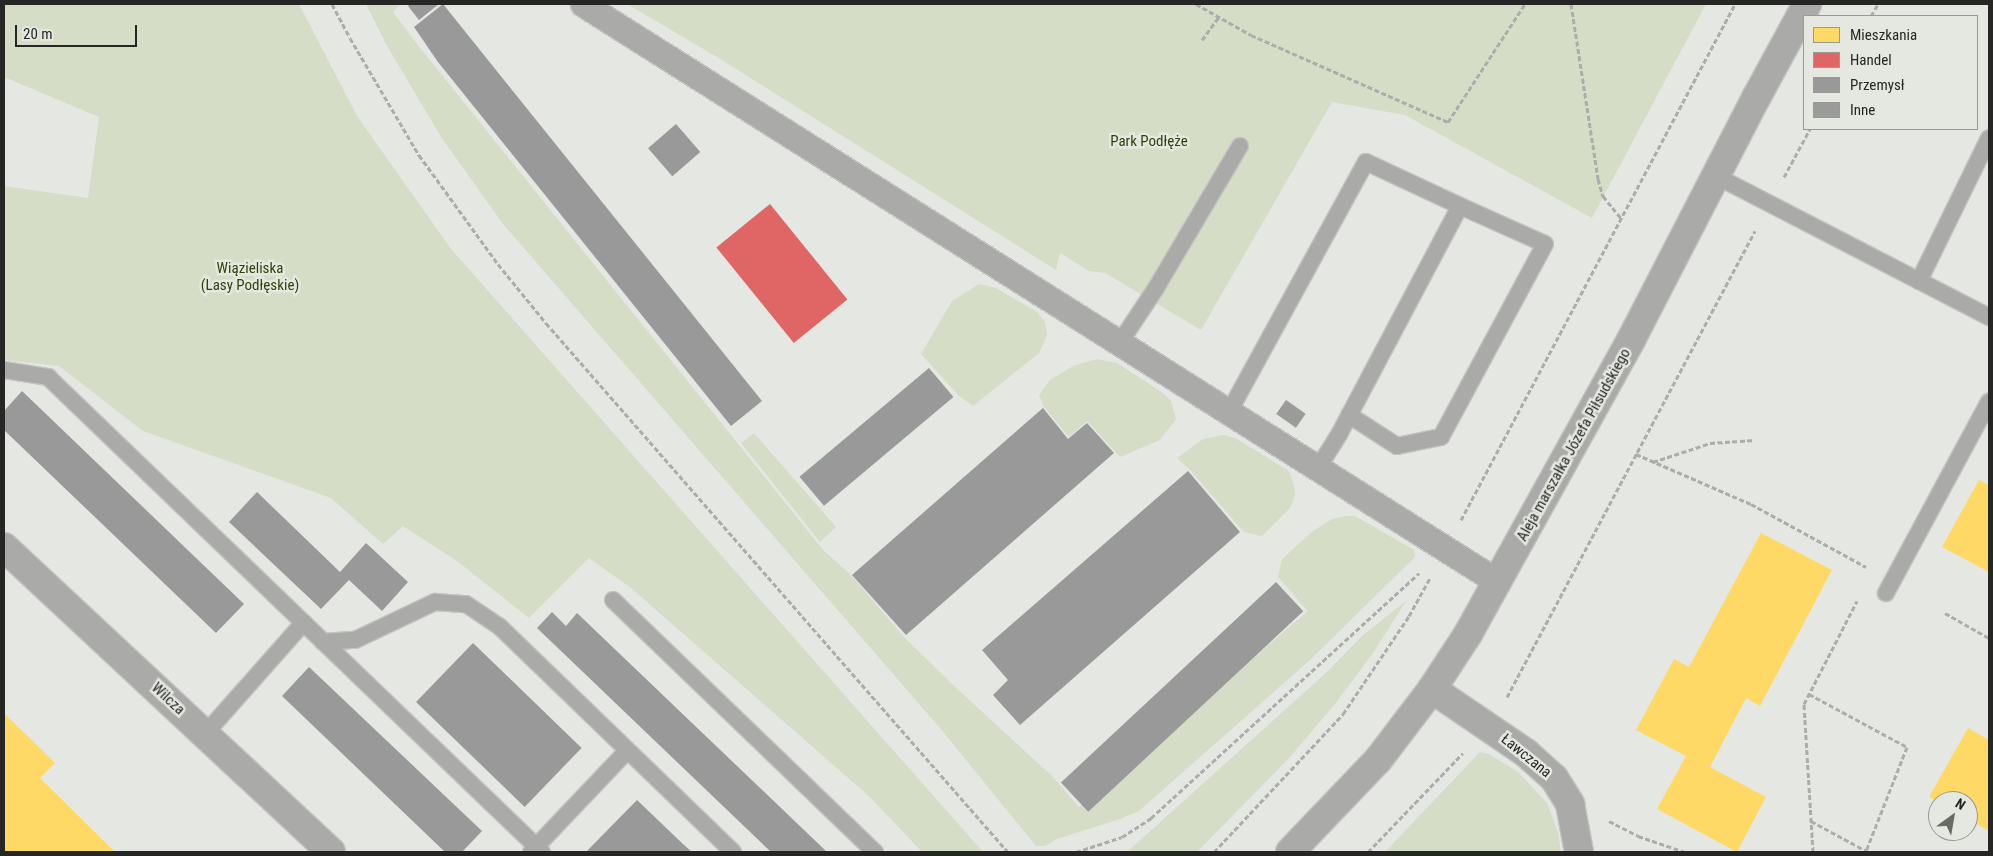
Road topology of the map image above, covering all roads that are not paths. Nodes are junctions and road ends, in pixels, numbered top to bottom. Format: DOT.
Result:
graph roads {
  1 [pos="583,4"];
  2 [pos="1807,4"];
  3 [pos="1989,138"];
  4 [pos="1240,146"];
  5 [pos="1716,176"];
  6 [pos="1460,206"];
  7 [pos="1919,281"];
  8 [pos="1989,317"];
  9 [pos="1119,344"];
  10 [pos="4,370"];
  11 [pos="1989,402"];
  12 [pos="1229,412"];
  13 [pos="1349,415"];
  14 [pos="1318,468"];
  15 [pos="4,547"];
  16 [pos="1498,582"];
  17 [pos="1886,593"];
  18 [pos="613,600"];
  19 [pos="304,622"];
  20 [pos="323,642"];
  21 [pos="1432,688"];
  22 [pos="204,734"];
  23 [pos="627,751"];
  24 [pos="536,850"];
  25 [pos="330,852"];
  26 [pos="733,852"];
  27 [pos="875,852"];
  28 [pos="1290,852"];
  29 [pos="1579,852"];
  1 -- 9 [label="street"];
  2 -- 5 [label="street, Aleja marszałka Józefa Piłsudskiego"];
  3 -- 7 [label="lane"];
  4 -- 9 [label="lane"];
  5 -- 7 [label="lane"];
  5 -- 16 [label="street, Aleja marszałka Józefa Piłsudskiego"];
  6 -- 12 [label="lane"];
  6 -- 13 [label="lane"];
  6 -- 13 [label="lane"];
  7 -- 8 [label="lane"];
  9 -- 12 [label="street"];
  10 -- 19 [label="lane"];
  11 -- 17 [label="lane"];
  12 -- 14 [label="street"];
  13 -- 14 [label="lane"];
  14 -- 16 [label="street"];
  15 -- 22 [label="street, Wilcza"];
  16 -- 21 [label="street, Aleja marszałka Józefa Piłsudskiego"];
  18 -- 27 [label="lane"];
  19 -- 20 [label="lane"];
  19 -- 22 [label="lane"];
  20 -- 23 [label="lane"];
  20 -- 24 [label="lane"];
  21 -- 28 [label="street, Aleja marszałka Józefa Piłsudskiego"];
  21 -- 29 [label="street, Ławczana"];
  22 -- 25 [label="street, Wilcza"];
  23 -- 24 [label="lane"];
  23 -- 26 [label="lane"];
}
